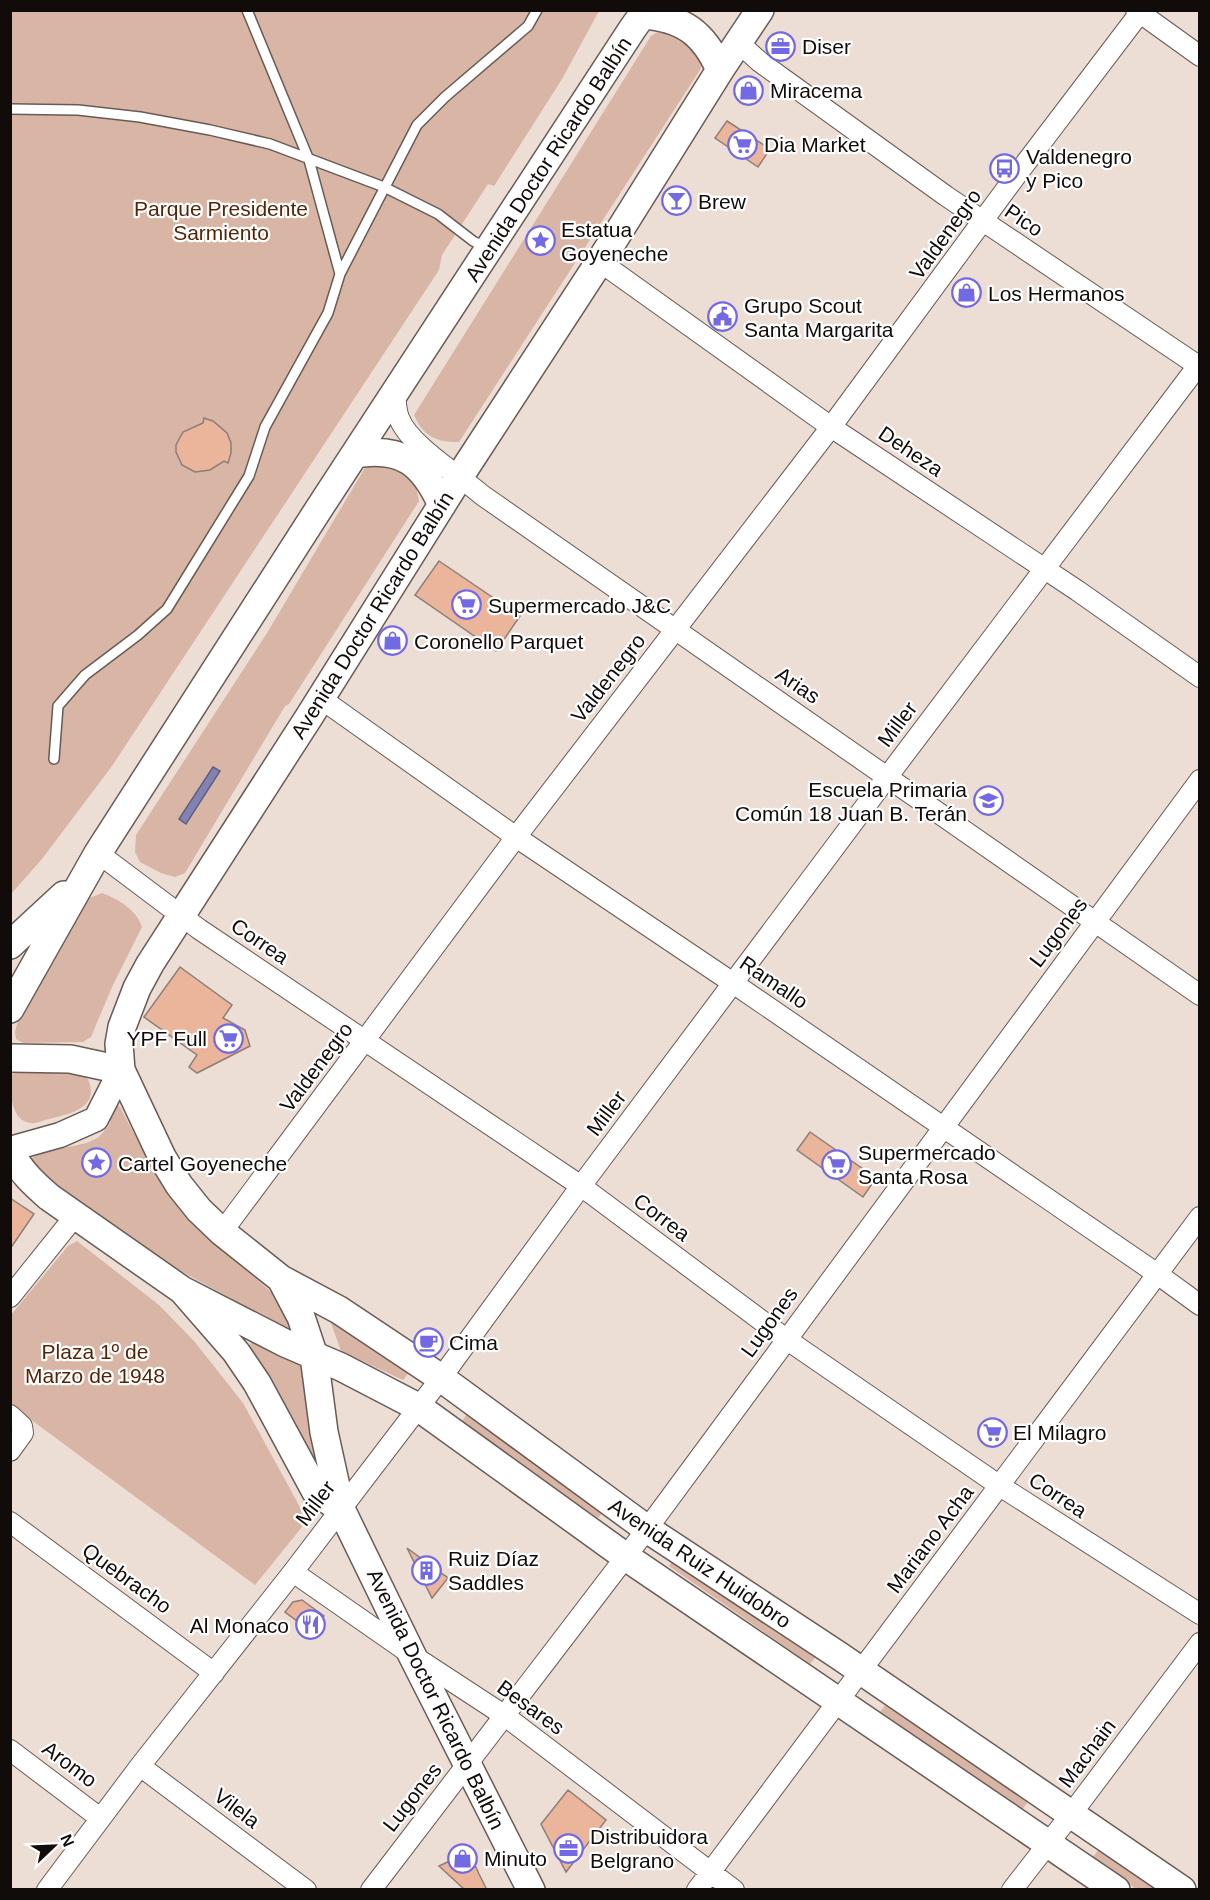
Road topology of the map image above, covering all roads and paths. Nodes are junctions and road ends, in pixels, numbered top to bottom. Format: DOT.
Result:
graph roads {
  1 [pos="248,10"];
  2 [pos="537,10"];
  3 [pos="696,10"];
  4 [pos="760,10"];
  5 [pos="1139,11"];
  6 [pos="645,13"];
  7 [pos="739,43"];
  8 [pos="1200,56"];
  9 [pos="720,70"];
  10 [pos="10,109"];
  11 [pos="309,160"];
  12 [pos="384,187"];
  13 [pos="984,222"];
  14 [pos="489,249"];
  15 [pos="600,261"];
  16 [pos="340,274"];
  17 [pos="1199,366"];
  18 [pos="395,394"];
  19 [pos="831,427"];
  20 [pos="355,454"];
  21 [pos="460,476"];
  22 [pos="442,505"];
  23 [pos="1046,569"];
  24 [pos="675,630"];
  25 [pos="1200,677"];
  26 [pos="320,698"];
  27 [pos="54,759"];
  28 [pos="888,776"];
  29 [pos="1200,780"];
  30 [pos="516,837"];
  31 [pos="98,853"];
  32 [pos="82,878"];
  33 [pos="179,915"];
  34 [pos="1095,922"];
  35 [pos="10,945"];
  36 [pos="733,983"];
  37 [pos="1200,995"];
  38 [pos="10,1009"];
  39 [pos="366,1040"];
  40 [pos="10,1058"];
  41 [pos="121,1070"];
  42 [pos="943,1128"];
  43 [pos="10,1150"];
  44 [pos="581,1186"];
  45 [pos="75,1216"];
  46 [pos="1200,1217"];
  47 [pos="222,1232"];
  48 [pos="1156,1273"];
  49 [pos="281,1279"];
  50 [pos="182,1290"];
  51 [pos="10,1297"];
  52 [pos="1200,1305"];
  53 [pos="786,1339"];
  54 [pos="314,1356"];
  55 [pos="441,1378"];
  56 [pos="418,1407"];
  57 [pos="10,1415"];
  58 [pos="10,1451"];
  59 [pos="1000,1486"];
  60 [pos="341,1509"];
  61 [pos="10,1522"];
  62 [pos="647,1529"];
  63 [pos="626,1557"];
  64 [pos="293,1572"];
  65 [pos="1200,1614"];
  66 [pos="1200,1643"];
  67 [pos="412,1655"];
  68 [pos="861,1671"];
  69 [pos="214,1673"];
  70 [pos="838,1701"];
  71 [pos="505,1716"];
  72 [pos="10,1750"];
  73 [pos="467,1764"];
  74 [pos="140,1766"];
  75 [pos="1072,1814"];
  76 [pos="100,1818"];
  77 [pos="1048,1844"];
  78 [pos="711,1872"];
  79 [pos="47,1890"];
  80 [pos="306,1890"];
  81 [pos="371,1890"];
  82 [pos="531,1890"];
  83 [pos="697,1890"];
  84 [pos="734,1890"];
  85 [pos="1012,1890"];
  86 [pos="1116,1890"];
  87 [pos="1182,1890"];
  1 -- 11 [label="lane"];
  2 -- 12 [label="lane"];
  3 -- 7 [label="main road"];
  4 -- 7 [label="main road, Avenida Doctor Ricardo Balbín"];
  5 -- 8 [label="street"];
  5 -- 13 [label="street, Valdenegro"];
  6 -- 9 [label="main road"];
  6 -- 14 [label="main road, Avenida Doctor Ricardo Balbín"];
  7 -- 9 [label="main road, Avenida Doctor Ricardo Balbín"];
  7 -- 13 [label="street, Pico"];
  9 -- 15 [label="main road, Avenida Doctor Ricardo Balbín"];
  10 -- 11 [label="lane"];
  11 -- 12 [label="lane"];
  11 -- 16 [label="lane"];
  12 -- 14 [label="lane"];
  12 -- 16 [label="lane"];
  13 -- 17 [label="street, Pico"];
  13 -- 19 [label="street, Valdenegro"];
  14 -- 18 [label="main road, Avenida Doctor Ricardo Balbín"];
  15 -- 19 [label="street, Deheza"];
  15 -- 21 [label="main road, Avenida Doctor Ricardo Balbín"];
  16 -- 27 [label="lane"];
  17 -- 23 [label="street, Miller"];
  18 -- 20 [label="main road, Avenida Doctor Ricardo Balbín"];
  18 -- 21 [label="street, Arias"];
  19 -- 23 [label="street, Deheza"];
  19 -- 24 [label="street, Valdenegro"];
  20 -- 22 [label="main road"];
  20 -- 31 [label="main road, Avenida Doctor Ricardo Balbín"];
  21 -- 22 [label="main road, Avenida Doctor Ricardo Balbín"];
  21 -- 24 [label="street, Arias"];
  22 -- 26 [label="main road, Avenida Doctor Ricardo Balbín"];
  23 -- 25 [label="street, Deheza"];
  23 -- 28 [label="street, Miller"];
  24 -- 28 [label="street, Arias"];
  24 -- 30 [label="street, Valdenegro"];
  26 -- 30 [label="street, Ramallo"];
  26 -- 33 [label="main road, Avenida Doctor Ricardo Balbín"];
  28 -- 34 [label="street, Arias"];
  28 -- 36 [label="street, Miller"];
  29 -- 34 [label="street, Lugones"];
  30 -- 36 [label="street, Ramallo"];
  30 -- 39 [label="street, Valdenegro"];
  31 -- 32 [label="main road, Avenida Doctor Ricardo Balbín"];
  31 -- 33 [label="street, Correa"];
  32 -- 35 [label="main road"];
  32 -- 38 [label="main road, Avenida Doctor Ricardo Balbín"];
  33 -- 39 [label="street, Correa"];
  33 -- 41 [label="main road, Avenida Doctor Ricardo Balbín"];
  34 -- 37 [label="street, Arias"];
  34 -- 42 [label="street, Lugones"];
  36 -- 42 [label="street, Ramallo"];
  36 -- 44 [label="street, Miller"];
  39 -- 44 [label="street, Correa"];
  39 -- 47 [label="street, Valdenegro"];
  40 -- 41 [label="main road"];
  41 -- 43 [label="street"];
  41 -- 47 [label="main road, Avenida Doctor Ricardo Balbín"];
  42 -- 48 [label="street, Ramallo"];
  42 -- 53 [label="street, Lugones"];
  43 -- 45 [label="main road, Avenida Doctor Ricardo Balbín"];
  44 -- 53 [label="street, Correa"];
  44 -- 55 [label="street, Miller"];
  45 -- 50 [label="main road, Avenida Doctor Ricardo Balbín"];
  45 -- 51 [label="street"];
  46 -- 48 [label="street, Mariano Acha"];
  47 -- 49 [label="main road, Avenida Ruiz Huidobro"];
  48 -- 52 [label="street, Ramallo"];
  48 -- 59 [label="street, Mariano Acha"];
  49 -- 54 [label="main road, Avenida Doctor Ricardo Balbín"];
  49 -- 55 [label="main road, Avenida Ruiz Huidobro"];
  50 -- 54 [label="main road, Avenida Ruiz Huidobro"];
  50 -- 60 [label="main road, Avenida Doctor Ricardo Balbín"];
  53 -- 59 [label="street, Correa"];
  53 -- 62 [label="street, Lugones"];
  54 -- 56 [label="main road, Avenida Ruiz Huidobro"];
  54 -- 60 [label="main road, Avenida Doctor Ricardo Balbín"];
  55 -- 56 [label="street, Miller"];
  55 -- 62 [label="main road, Avenida Ruiz Huidobro"];
  56 -- 60 [label="street, Miller"];
  56 -- 63 [label="main road, Avenida Ruiz Huidobro"];
  57 -- 58 [label="street"];
  59 -- 65 [label="street, Correa"];
  59 -- 68 [label="street, Mariano Acha"];
  60 -- 64 [label="street, Miller"];
  60 -- 67 [label="main road, Avenida Doctor Ricardo Balbín"];
  61 -- 69 [label="street, Quebracho"];
  62 -- 63 [label="street, Lugones"];
  62 -- 68 [label="main road, Avenida Ruiz Huidobro"];
  63 -- 70 [label="main road, Avenida Ruiz Huidobro"];
  63 -- 71 [label="street, Lugones"];
  64 -- 67 [label="street, Besares"];
  64 -- 69 [label="street, Miller"];
  66 -- 75 [label="street, Machain"];
  67 -- 71 [label="street, Besares"];
  67 -- 73 [label="main road, Avenida Doctor Ricardo Balbín"];
  68 -- 70 [label="street, Mariano Acha"];
  68 -- 75 [label="main road, Avenida Ruiz Huidobro"];
  69 -- 74 [label="street, Miller"];
  70 -- 77 [label="main road, Avenida Ruiz Huidobro"];
  70 -- 78 [label="street, Mariano Acha"];
  71 -- 73 [label="street, Lugones"];
  71 -- 78 [label="street, Besares"];
  72 -- 76 [label="street, Aromo"];
  73 -- 81 [label="street, Lugones"];
  73 -- 82 [label="main road, Avenida Doctor Ricardo Balbín"];
  74 -- 76 [label="street, Miller"];
  74 -- 80 [label="street, Vilela"];
  75 -- 77 [label="street, Machain"];
  75 -- 87 [label="main road, Avenida Ruiz Huidobro"];
  76 -- 79 [label="street, Miller"];
  77 -- 85 [label="street, Machain"];
  77 -- 86 [label="main road, Avenida Ruiz Huidobro"];
  78 -- 83 [label="street, Mariano Acha"];
  78 -- 84 [label="street, Besares"];
}
